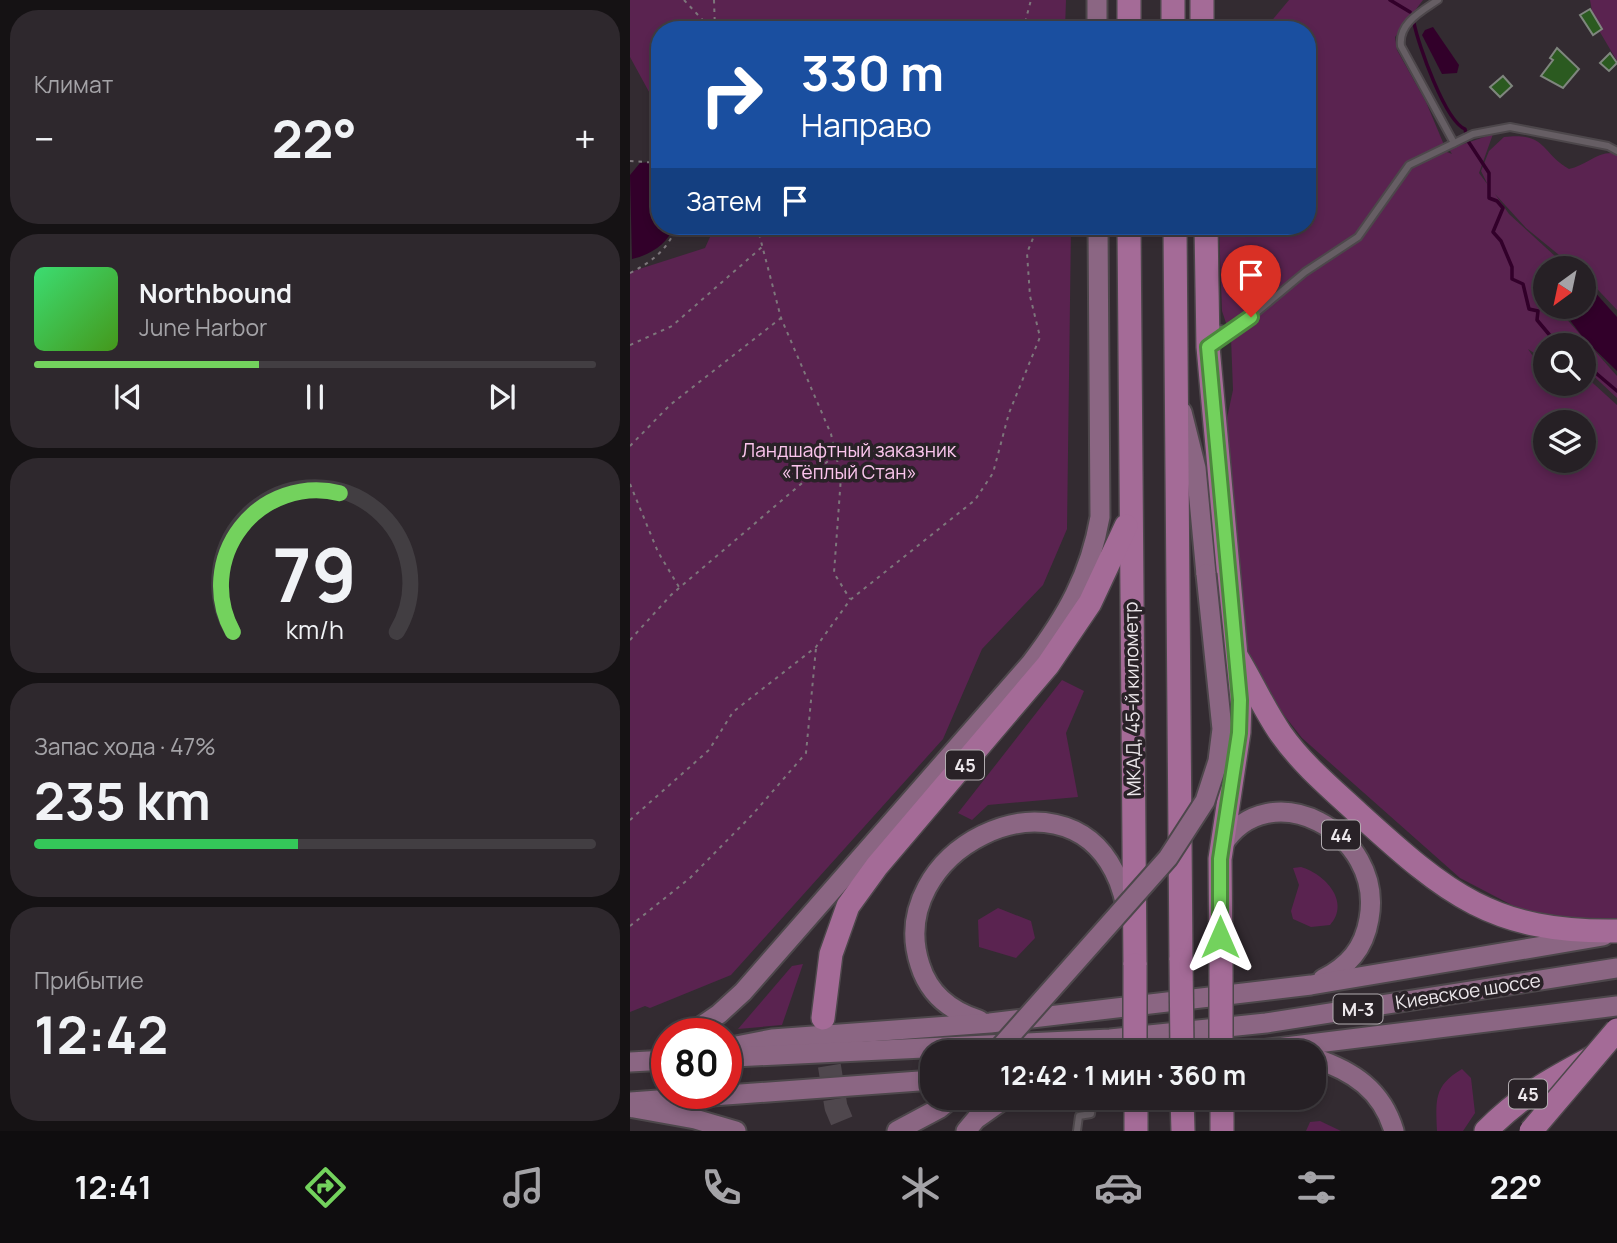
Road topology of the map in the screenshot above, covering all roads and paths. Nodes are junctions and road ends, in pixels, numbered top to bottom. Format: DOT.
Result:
graph roads {
  1 [pos="684,0"];
  2 [pos="714,0"];
  3 [pos="1031,0"];
  4 [pos="1097,0"];
  5 [pos="1129,0"];
  6 [pos="1173,0"];
  7 [pos="1202,0"];
  8 [pos="1438,0"];
  9 [pos="705,21"];
  10 [pos="714,21"];
  11 [pos="1025,21"];
  12 [pos="1097,21"];
  13 [pos="1129,21"];
  14 [pos="1173,21"];
  15 [pos="1202,21"];
  16 [pos="1454,143"];
  17 [pos="1617,151"];
  18 [pos="630,160"];
  19 [pos="651,162"];
  20 [pos="673,235"];
  21 [pos="759,235"];
  22 [pos="1034,235"];
  23 [pos="1098,235"];
  24 [pos="1129,235"];
  25 [pos="1175,235"];
  26 [pos="1206,235"];
  27 [pos="762,246"];
  28 [pos="630,273"];
  29 [pos="781,318"];
  30 [pos="1233,332"];
  31 [pos="1208,337"];
  32 [pos="630,345"];
  33 [pos="1176,387"];
  34 [pos="630,446"];
  35 [pos="836,454"];
  36 [pos="630,484"];
  37 [pos="1130,517"];
  38 [pos="680,588"];
  39 [pos="850,600"];
  40 [pos="630,640"];
  41 [pos="816,647"];
  42 [pos="1233,651"];
  43 [pos="630,820"];
  44 [pos="1222,846"];
  45 [pos="630,926"];
  46 [pos="1617,932"];
  47 [pos="1134,963"];
  48 [pos="1613,967"];
  49 [pos="1311,985"];
  50 [pos="1617,1006"];
  51 [pos="713,1018"];
  52 [pos="822,1018"];
  53 [pos="990,1023"];
  54 [pos="1617,1030"];
  55 [pos="1007,1040"];
  56 [pos="1135,1040"];
  57 [pos="1182,1040"];
  58 [pos="1222,1040"];
  59 [pos="1617,1044"];
  60 [pos="742,1045"];
  61 [pos="1326,1045"];
  62 [pos="742,1056"];
  63 [pos="1326,1064"];
  64 [pos="1577,1066"];
  65 [pos="920,1081"];
  66 [pos="630,1102"];
  67 [pos="630,1107"];
  68 [pos="936,1110"];
  69 [pos="988,1110"];
  70 [pos="1091,1110"];
  71 [pos="1136,1110"];
  72 [pos="1136,1128"];
  73 [pos="736,1131"];
  74 [pos="897,1131"];
  75 [pos="966,1131"];
  76 [pos="1077,1131"];
  77 [pos="1394,1131"];
  78 [pos="1486,1131"];
  79 [pos="1506,1131"];
  80 [pos="1531,1131"];
  1 -- 9 [label="path"];
  2 -- 10 [label="path"];
  3 -- 11 [label="path"];
  4 -- 12 [label="main road"];
  5 -- 13 [label="highway"];
  6 -- 14 [label="highway"];
  7 -- 15 [label="highway"];
  8 -- 16 [label="lane"];
  16 -- 17 [label="lane"];
  16 -- 30 [label="lane"];
  18 -- 19 [label="path"];
  20 -- 28 [label="path"];
  21 -- 27 [label="path"];
  22 -- 39 [label="path"];
  23 -- 51 [label="main road"];
  24 -- 37 [label="highway, МКАД, 45-й километр"];
  25 -- 33 [label="highway"];
  26 -- 31 [label="highway"];
  27 -- 29 [label="path"];
  27 -- 32 [label="path"];
  29 -- 34 [label="path"];
  29 -- 35 [label="path"];
  30 -- 31 [label="lane"];
  30 -- 31 [label="lane"];
  31 -- 42 [label="highway"];
  33 -- 55 [label="main road, bridge"];
  33 -- 57 [label="highway, bridge"];
  35 -- 38 [label="path"];
  35 -- 39 [label="path"];
  36 -- 38 [label="path"];
  37 -- 47 [label="highway, МКАД, 45-й километр"];
  37 -- 52 [label="highway, 45"];
  38 -- 40 [label="path"];
  39 -- 41 [label="path"];
  41 -- 43 [label="path"];
  41 -- 45 [label="path"];
  42 -- 44 [label="highway"];
  42 -- 46 [label="highway"];
  44 -- 49 [label="main road, 44"];
  44 -- 58 [label="highway, bridge"];
  46 -- 49 [label="main road"];
  47 -- 53 [label="main road"];
  47 -- 56 [label="highway, МКАД, 45-й километр, bridge"];
  48 -- 62 [label="main road, Киевское шоссе / М-3"];
  49 -- 53 [label="main road"];
  50 -- 61 [label="main road, Киевское шоссе / М-3"];
  53 -- 60 [label="main road"];
  54 -- 80 [label="highway, bridge"];
  59 -- 64 [label="highway"];
  63 -- 77 [label="main road"];
  64 -- 78 [label="highway, 45"];
  64 -- 79 [label="highway"];
  65 -- 66 [label="main road"];
  67 -- 73 [label="main road"];
  68 -- 74 [label="main road"];
  69 -- 75 [label="main road"];
  70 -- 76 [label="lane"];
  71 -- 72 [label="highway"];
}
